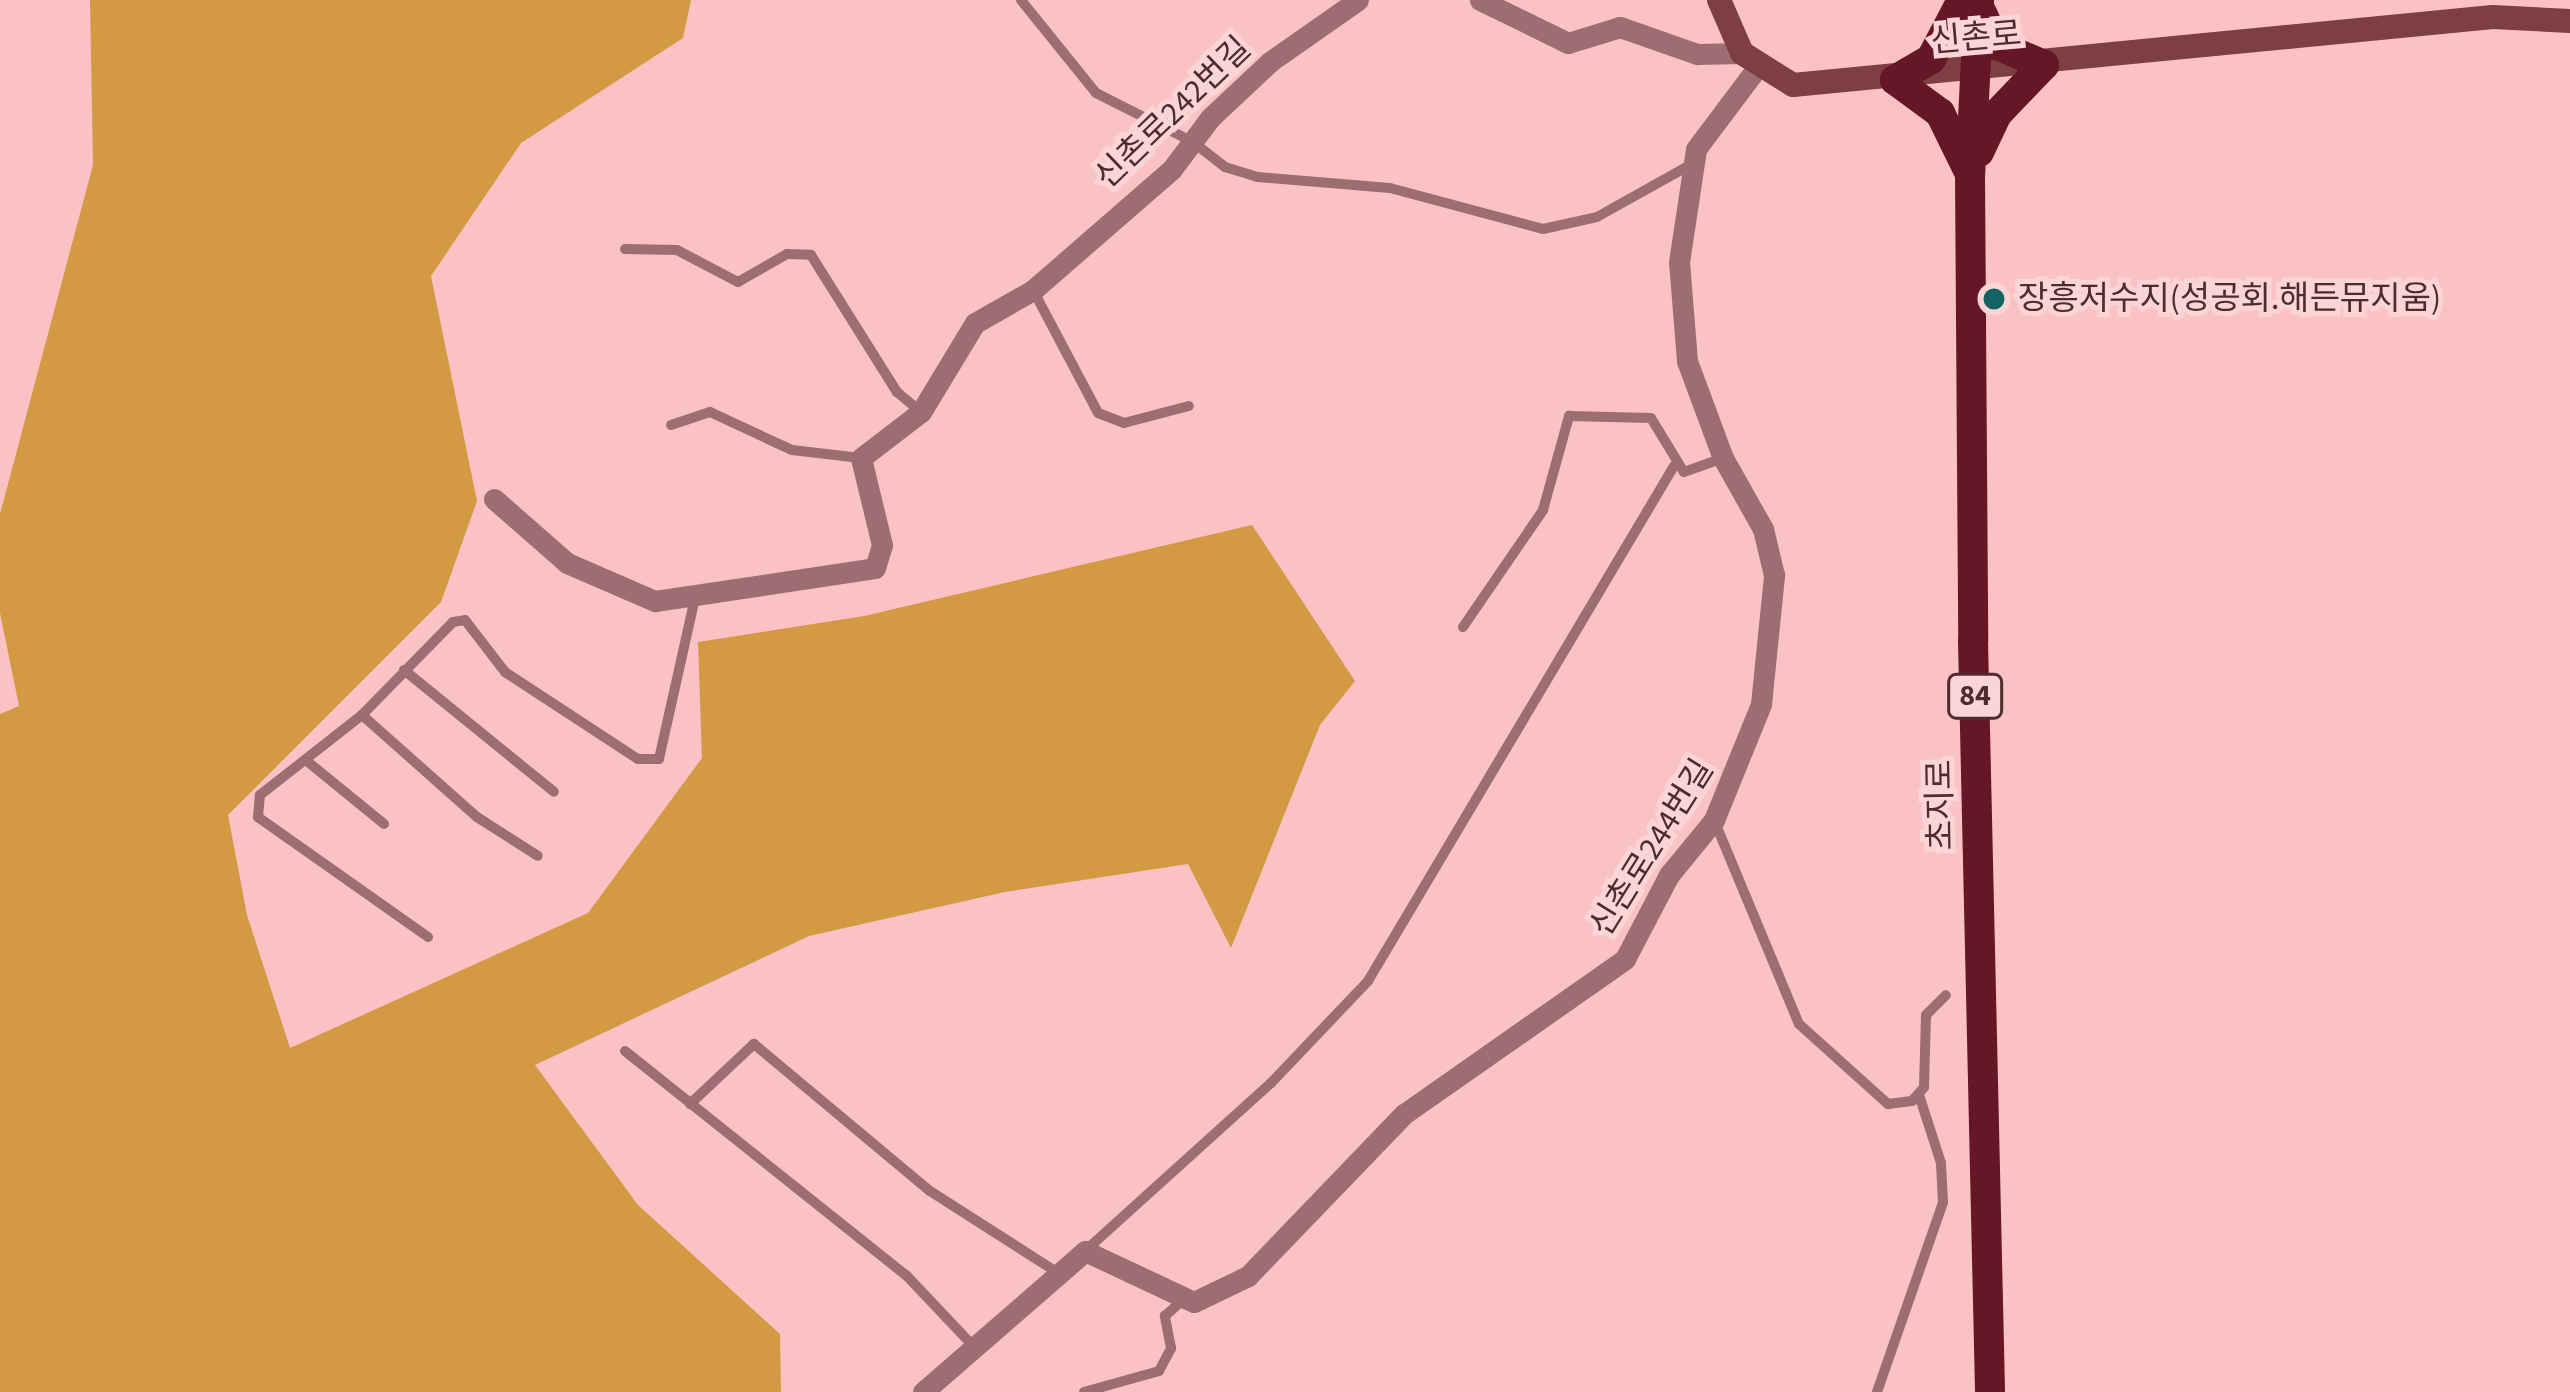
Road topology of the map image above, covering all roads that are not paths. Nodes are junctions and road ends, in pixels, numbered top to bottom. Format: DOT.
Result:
graph roads {
  1 [pos="1021,0"];
  2 [pos="1358,0"];
  3 [pos="1480,0"];
  4 [pos="1719,0"];
  5 [pos="1962,0"];
  6 [pos="1980,0"];
  7 [pos="2570,21"];
  8 [pos="1749,61"];
  9 [pos="2044,65"];
  10 [pos="1977,70"];
  11 [pos="1895,80"];
  12 [pos="1193,142"];
  13 [pos="1692,164"];
  14 [pos="1970,175"];
  15 [pos="626,249"];
  16 [pos="1033,290"];
  17 [pos="1189,406"];
  18 [pos="921,412"];
  19 [pos="671,425"];
  20 [pos="861,458"];
  21 [pos="1723,458"];
  22 [pos="1674,466"];
  23 [pos="494,500"];
  24 [pos="695,598"];
  25 [pos="1463,627"];
  26 [pos="404,670"];
  27 [pos="362,715"];
  28 [pos="308,762"];
  29 [pos="554,792"];
  30 [pos="1714,820"];
  31 [pos="385,824"];
  32 [pos="538,856"];
  33 [pos="428,937"];
  34 [pos="1946,995"];
  35 [pos="625,1051"];
  36 [pos="1919,1095"];
  37 [pos="690,1104"];
  38 [pos="1085,1251"];
  39 [pos="1058,1273"];
  40 [pos="1184,1300"];
  41 [pos="975,1348"];
  42 [pos="923,1392"];
  43 [pos="1084,1392"];
  44 [pos="1877,1392"];
  45 [pos="1990,1392"];
  1 -- 12 [label="lane"];
  2 -- 12 [label="street, 신촌로242번길"];
  3 -- 8 [label="street"];
  4 -- 8 [label="street"];
  5 -- 11 [label="main road"];
  6 -- 9 [label="main road"];
  6 -- 10 [label="main road, 초지로 / 84"];
  7 -- 9 [label="street, 신촌로"];
  8 -- 11 [label="street, 신촌로"];
  8 -- 13 [label="street, 신촌로244번길"];
  9 -- 10 [label="street, 신촌로"];
  9 -- 14 [label="main road"];
  10 -- 11 [label="street, 신촌로"];
  10 -- 14 [label="main road, 초지로 / 84"];
  11 -- 14 [label="main road"];
  12 -- 13 [label="lane"];
  12 -- 16 [label="street, 신촌로242번길"];
  13 -- 21 [label="street, 신촌로244번길"];
  14 -- 45 [label="main road, 초지로 / 84"];
  15 -- 18 [label="lane"];
  16 -- 17 [label="lane"];
  16 -- 18 [label="street, 신촌로242번길"];
  18 -- 20 [label="street, 신촌로242번길"];
  19 -- 20 [label="lane"];
  20 -- 24 [label="street"];
  21 -- 22 [label="lane"];
  21 -- 30 [label="street, 신촌로244번길"];
  22 -- 25 [label="lane"];
  22 -- 38 [label="lane"];
  23 -- 24 [label="street"];
  24 -- 26 [label="lane"];
  26 -- 27 [label="lane"];
  26 -- 29 [label="lane"];
  27 -- 28 [label="lane"];
  27 -- 32 [label="lane"];
  28 -- 31 [label="lane"];
  28 -- 33 [label="lane"];
  30 -- 36 [label="lane"];
  30 -- 40 [label="street, 신촌로244번길"];
  34 -- 36 [label="lane"];
  35 -- 37 [label="lane"];
  36 -- 44 [label="lane"];
  37 -- 39 [label="lane"];
  37 -- 41 [label="lane"];
  38 -- 39 [label="street"];
  38 -- 40 [label="street"];
  39 -- 41 [label="street"];
  40 -- 43 [label="lane"];
  41 -- 42 [label="street"];
}
